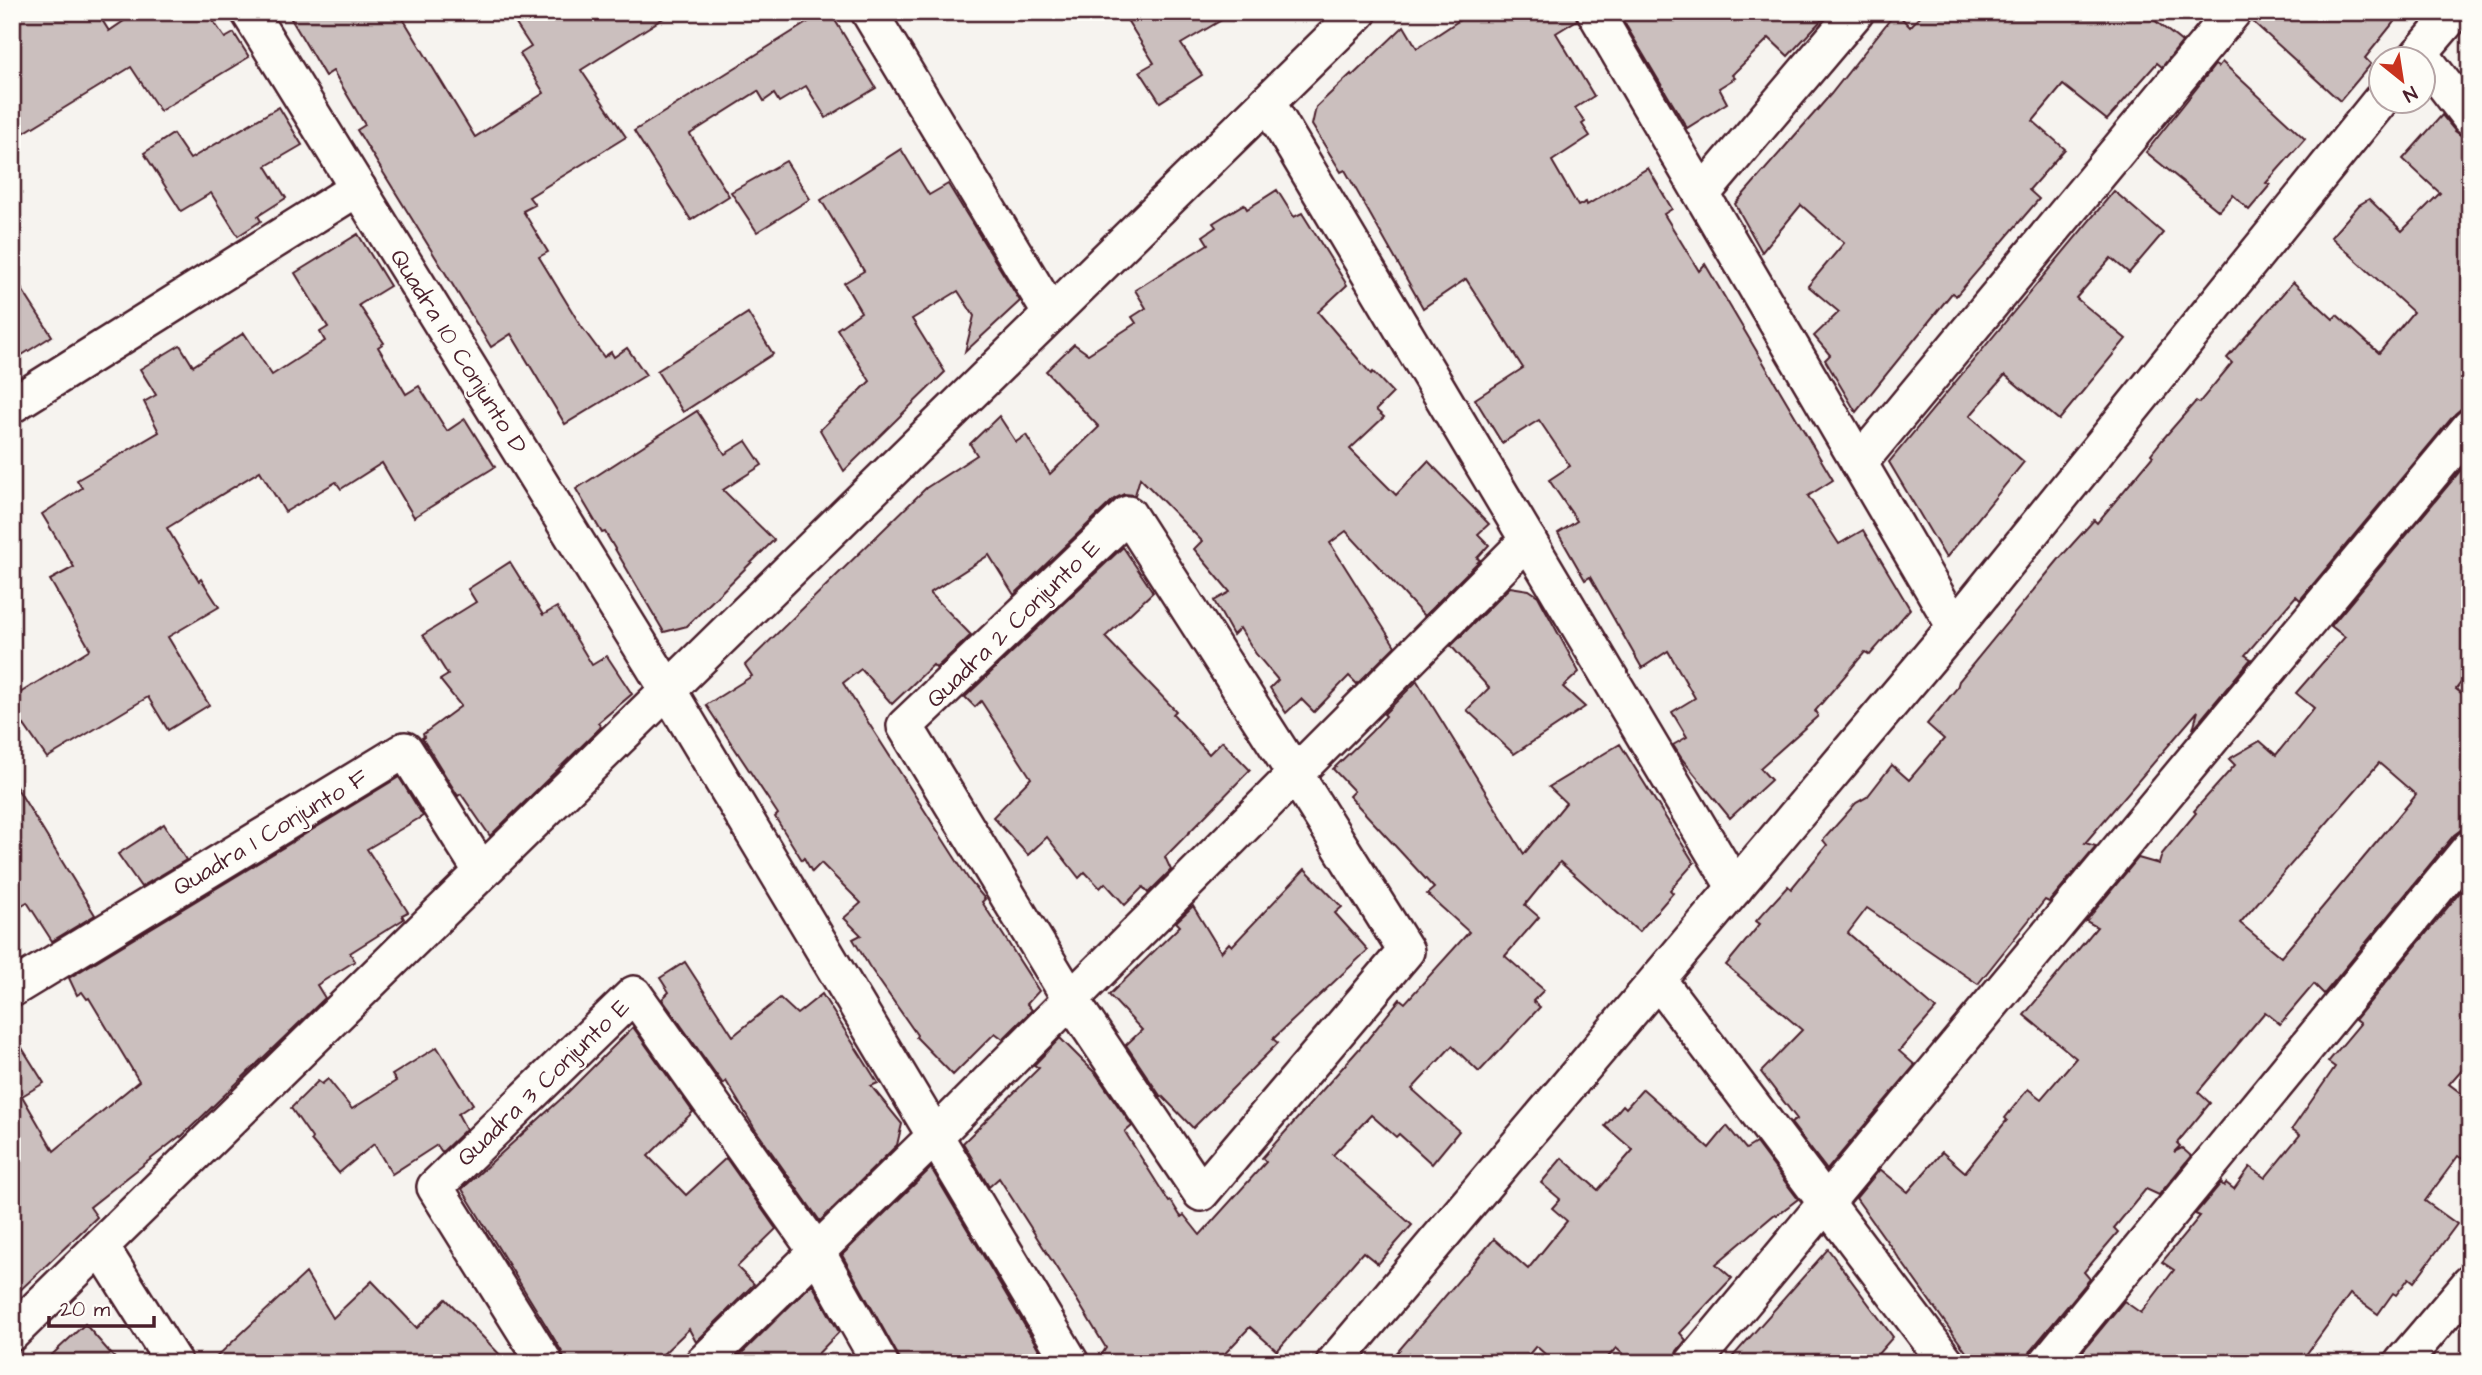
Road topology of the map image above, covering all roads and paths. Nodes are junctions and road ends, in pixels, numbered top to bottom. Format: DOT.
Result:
graph roads {
  1 [pos="249,12"];
  2 [pos="869,12"];
  3 [pos="1359,12"];
  4 [pos="1595,12"];
  5 [pos="1856,12"];
  6 [pos="2233,12"];
  7 [pos="2455,12"];
  8 [pos="2426,46"];
  9 [pos="2436,78"];
  10 [pos="1267,102"];
  11 [pos="2370,116"];
  12 [pos="2470,118"];
  13 [pos="358,188"];
  14 [pos="1702,194"];
  15 [pos="1051,314"];
  16 [pos="12,405"];
  17 [pos="2470,427"];
  18 [pos="1859,463"];
  19 [pos="1528,540"];
  20 [pos="1955,627"];
  21 [pos="668,690"];
  22 [pos="1295,774"];
  23 [pos="2470,848"];
  24 [pos="482,872"];
  25 [pos="1735,888"];
  26 [pos="1657,980"];
  27 [pos="12,989"];
  28 [pos="1071,1000"];
  29 [pos="935,1136"];
  30 [pos="1827,1204"];
  31 [pos="101,1247"];
  32 [pos="817,1252"];
  33 [pos="2470,1283"];
  34 [pos="12,1333"];
  35 [pos="174,1363"];
  36 [pos="545,1363"];
  37 [pos="703,1363"];
  38 [pos="880,1363"];
  39 [pos="1071,1363"];
  40 [pos="1334,1363"];
  41 [pos="1693,1363"];
  42 [pos="1947,1363"];
  43 [pos="2047,1363"];
  44 [pos="2402,1363"];
  1 -- 13 [label="street, Quadra 10 Conjunto D"];
  2 -- 15 [label="street"];
  3 -- 10 [label="street"];
  4 -- 14 [label="street"];
  5 -- 14 [label="street"];
  6 -- 18 [label="street"];
  7 -- 8 [label="street"];
  9 -- 12 [label="street"];
  10 -- 15 [label="street"];
  10 -- 19 [label="street"];
  11 -- 20 [label="street"];
  13 -- 16 [label="street"];
  13 -- 21 [label="street, Quadra 10 Conjunto D"];
  14 -- 18 [label="street"];
  15 -- 21 [label="street"];
  17 -- 30 [label="street"];
  18 -- 20 [label="street"];
  19 -- 22 [label="street"];
  19 -- 25 [label="street"];
  20 -- 25 [label="street"];
  21 -- 24 [label="street"];
  21 -- 29 [label="street, Quadra 10 Conjunto D"];
  22 -- 28 [label="street"];
  22 -- 28 [label="street, Quadra 2 Conjunto E"];
  22 -- 28 [label="street, Quadra 2 Conjunto E"];
  23 -- 43 [label="street"];
  24 -- 27 [label="street, Quadra 1 Conjunto F"];
  24 -- 31 [label="street"];
  25 -- 26 [label="street"];
  26 -- 30 [label="street"];
  26 -- 40 [label="street"];
  28 -- 29 [label="street"];
  29 -- 32 [label="street"];
  29 -- 39 [label="street, Quadra 10 Conjunto D"];
  30 -- 41 [label="street"];
  30 -- 42 [label="street"];
  31 -- 34 [label="street"];
  31 -- 35 [label="street"];
  32 -- 36 [label="street, Quadra 3 Conjunto E"];
  32 -- 37 [label="street"];
  32 -- 38 [label="street, Quadra 3 Conjunto E"];
  33 -- 44 [label="street"];
}
